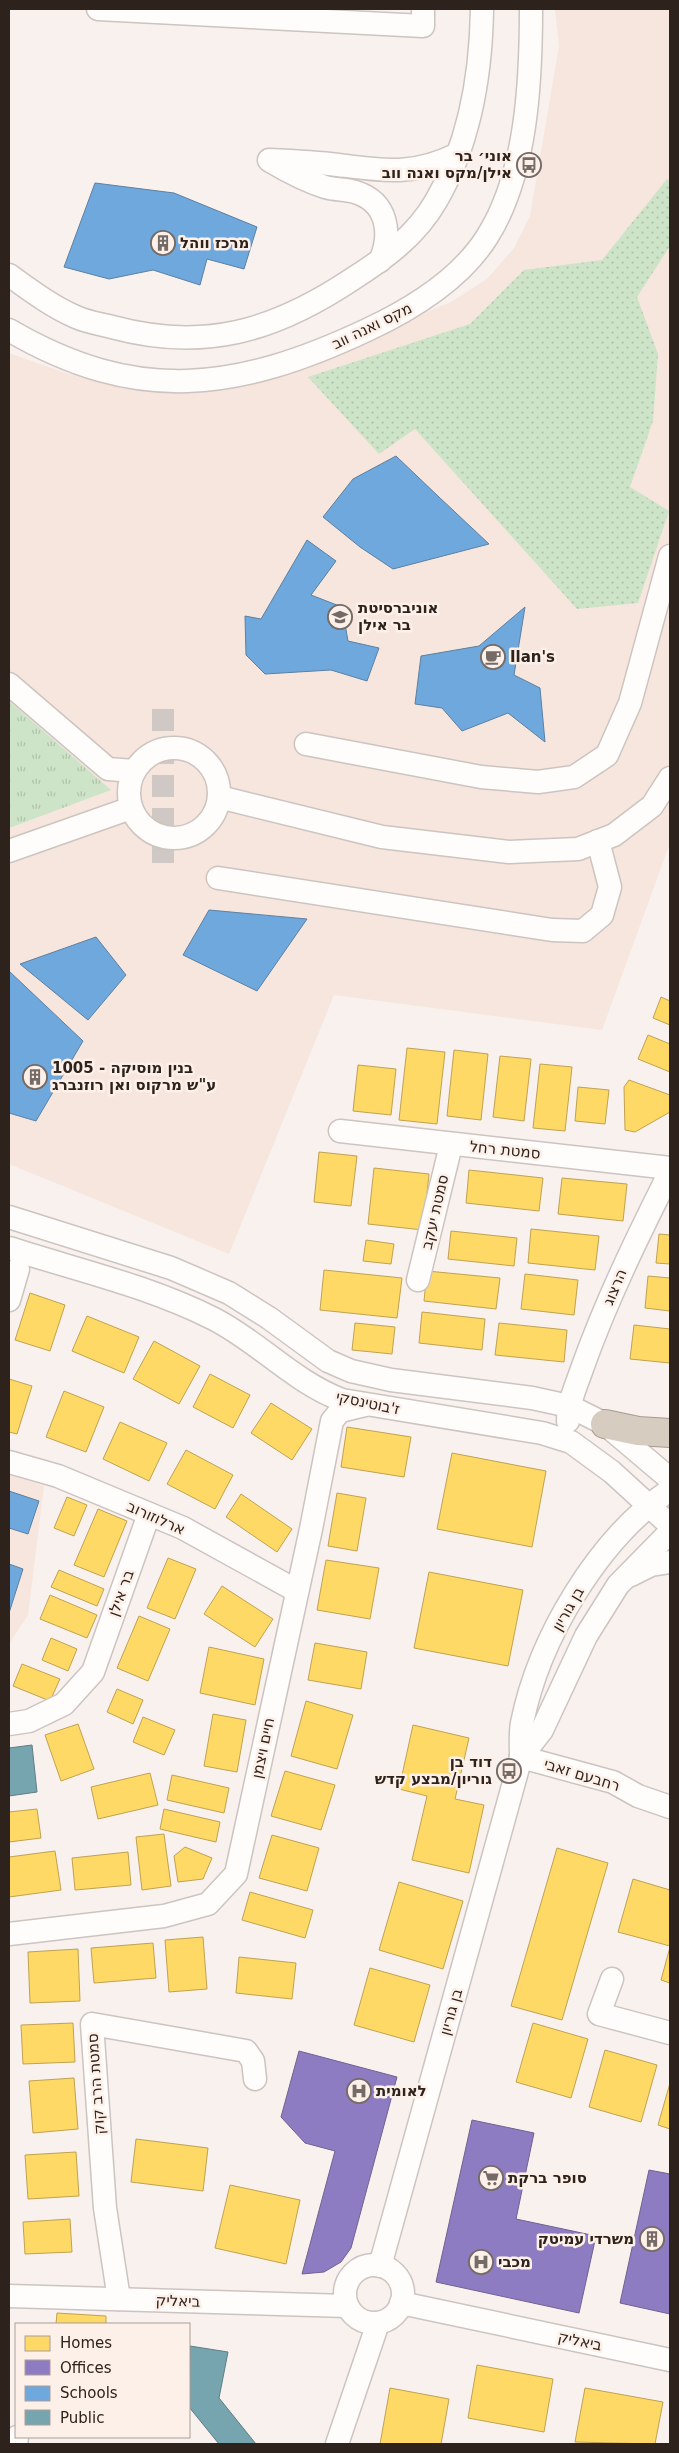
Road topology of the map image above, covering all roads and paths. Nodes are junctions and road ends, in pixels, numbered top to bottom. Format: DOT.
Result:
graph roads {
  1 [pos="98,9"];
  2 [pos="423,9"];
  3 [pos="482,9"];
  4 [pos="531,9"];
  5 [pos="458,154"];
  6 [pos="380,262"];
  7 [pos="9,275"];
  8 [pos="9,330"];
  9 [pos="670,556"];
  10 [pos="9,684"];
  11 [pos="306,744"];
  12 [pos="134,771"];
  13 [pos="670,778"];
  14 [pos="220,797"];
  15 [pos="131,808"];
  16 [pos="598,841"];
  17 [pos="9,851"];
  18 [pos="218,878"];
  19 [pos="340,1131"];
  20 [pos="451,1145"];
  21 [pos="670,1170"];
  22 [pos="9,1217"];
  23 [pos="9,1248"];
  24 [pos="18,1269"];
  25 [pos="418,1280"];
  26 [pos="9,1300"];
  27 [pos="365,1405"];
  28 [pos="569,1406"];
  29 [pos="605,1424"];
  30 [pos="670,1433"];
  31 [pos="571,1442"];
  32 [pos="9,1462"];
  33 [pos="612,1472"];
  34 [pos="670,1479"];
  35 [pos="670,1490"];
  36 [pos="648,1506"];
  37 [pos="149,1514"];
  38 [pos="670,1525"];
  39 [pos="626,1527"];
  40 [pos="670,1532"];
  41 [pos="670,1562"];
  42 [pos="618,1585"];
  43 [pos="296,1591"];
  44 [pos="9,1724"];
  45 [pos="521,1757"];
  46 [pos="670,1807"];
  47 [pos="9,1934"];
  48 [pos="612,1979"];
  49 [pos="670,2033"];
  50 [pos="255,2079"];
  51 [pos="380,2266"];
  52 [pos="9,2296"];
  53 [pos="119,2299"];
  54 [pos="402,2303"];
  55 [pos="347,2306"];
  56 [pos="378,2323"];
  57 [pos="670,2360"];
  58 [pos="337,2444"];
  1 -- 2 [label="street"];
  3 -- 5 [label="street"];
  4 -- 8 [label="street, מקס ואנה ווב"];
  5 -- 6 [label="street"];
  5 -- 6 [label="street"];
  6 -- 7 [label="street"];
  9 -- 11 [label="street"];
  10 -- 12 [label="street"];
  12 -- 14 [label="street"];
  12 -- 15 [label="street"];
  13 -- 16 [label="street"];
  14 -- 15 [label="street"];
  14 -- 16 [label="street"];
  15 -- 17 [label="street"];
  16 -- 18 [label="street"];
  19 -- 20 [label="street, סמטת רחל"];
  20 -- 21 [label="street, סמטת רחל"];
  20 -- 25 [label="street, סמטת יעקב"];
  21 -- 28 [label="street, הרצוג"];
  22 -- 28 [label="street, ז'בוטינסקי"];
  23 -- 27 [label="street, ז'בוטינסקי"];
  24 -- 26 [label="street"];
  27 -- 31 [label="street, ז'בוטינסקי"];
  27 -- 43 [label="street, חיים ויצמן"];
  28 -- 29 [label="street, ז'בוטינסקי"];
  28 -- 31 [label="street, הרצוג"];
  29 -- 30 [label="highway"];
  29 -- 34 [label="street, ז'בוטינסקי"];
  31 -- 33 [label="street, ז'בוטינסקי"];
  32 -- 37 [label="street, ארלוזורוב"];
  33 -- 36 [label="street, ז'בוטינסקי"];
  33 -- 39 [label="street"];
  35 -- 36 [label="street, בן גוריון"];
  36 -- 38 [label="street, ז'בוטינסקי"];
  36 -- 39 [label="street, בן גוריון"];
  37 -- 43 [label="street, ארלוזורוב"];
  37 -- 44 [label="street, בר אילן"];
  39 -- 45 [label="street, בן גוריון"];
  40 -- 42 [label="street, בן גוריון"];
  41 -- 42 [label="street"];
  42 -- 45 [label="street, בן גוריון"];
  43 -- 47 [label="street, חיים ויצמן"];
  45 -- 46 [label="street, רחבעם זאבי"];
  45 -- 51 [label="street, בן גוריון"];
  48 -- 49 [label="street"];
  50 -- 53 [label="street, סמטת הרב קוק"];
  51 -- 54 [label="street"];
  51 -- 55 [label="street"];
  52 -- 53 [label="street, ביאליק"];
  53 -- 55 [label="street, ביאליק"];
  54 -- 56 [label="street"];
  54 -- 57 [label="street, ביאליק"];
  55 -- 56 [label="street"];
  56 -- 58 [label="street"];
}
